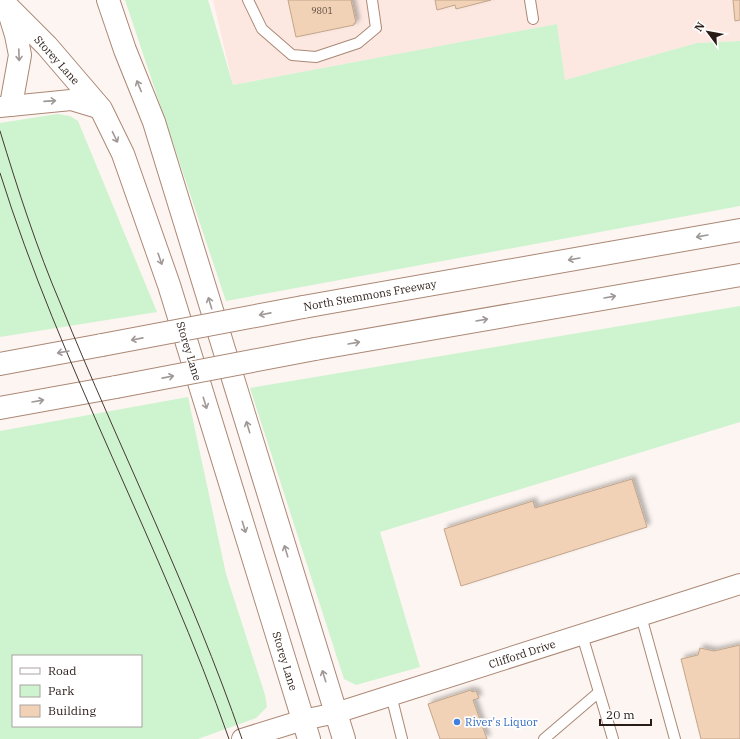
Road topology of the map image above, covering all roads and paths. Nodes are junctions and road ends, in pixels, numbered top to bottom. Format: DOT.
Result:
graph roads {
  1 [pos="99,0"];
  2 [pos="108,0"];
  3 [pos="248,0"];
  4 [pos="372,0"];
  5 [pos="530,0"];
  6 [pos="4,2"];
  7 [pos="533,19"];
  8 [pos="125,50"];
  9 [pos="5,106"];
  10 [pos="101,109"];
  11 [pos="740,230"];
  12 [pos="740,275"];
  13 [pos="0,364"];
  14 [pos="0,408"];
  15 [pos="740,584"];
  16 [pos="641,616"];
  17 [pos="582,635"];
  18 [pos="599,692"];
  19 [pos="391,696"];
  20 [pos="336,713"];
  21 [pos="306,730"];
  22 [pos="242,739"];
  23 [pos="344,739"];
  24 [pos="402,739"];
  25 [pos="544,739"];
  26 [pos="613,739"];
  27 [pos="675,739"];
  1 -- 8 [label="highway"];
  2 -- 8 [label="highway"];
  3 -- 4 [label="lane"];
  5 -- 7 [label="lane"];
  6 -- 9 [label="highway, one-way"];
  6 -- 10 [label="highway, Storey Lane"];
  20 -- 8 [label="highway, one-way"];
  9 -- 10 [label="street, one-way"];
  10 -- 21 [label="highway, Storey Lane, one-way"];
  11 -- 13 [label="highway, North Stemmons Freeway, one-way, bridge"];
  14 -- 12 [label="highway, one-way, bridge"];
  15 -- 16 [label="street, Clifford Drive"];
  16 -- 17 [label="street, Clifford Drive"];
  16 -- 27 [label="lane"];
  17 -- 18 [label="lane"];
  17 -- 19 [label="street, Clifford Drive"];
  18 -- 25 [label="lane"];
  18 -- 26 [label="lane"];
  19 -- 20 [label="street, Clifford Drive"];
  19 -- 24 [label="lane"];
  20 -- 21 [label="street, Clifford Drive"];
  20 -- 23 [label="highway"];
  21 -- 22 [label="street, Clifford Drive"];
}
